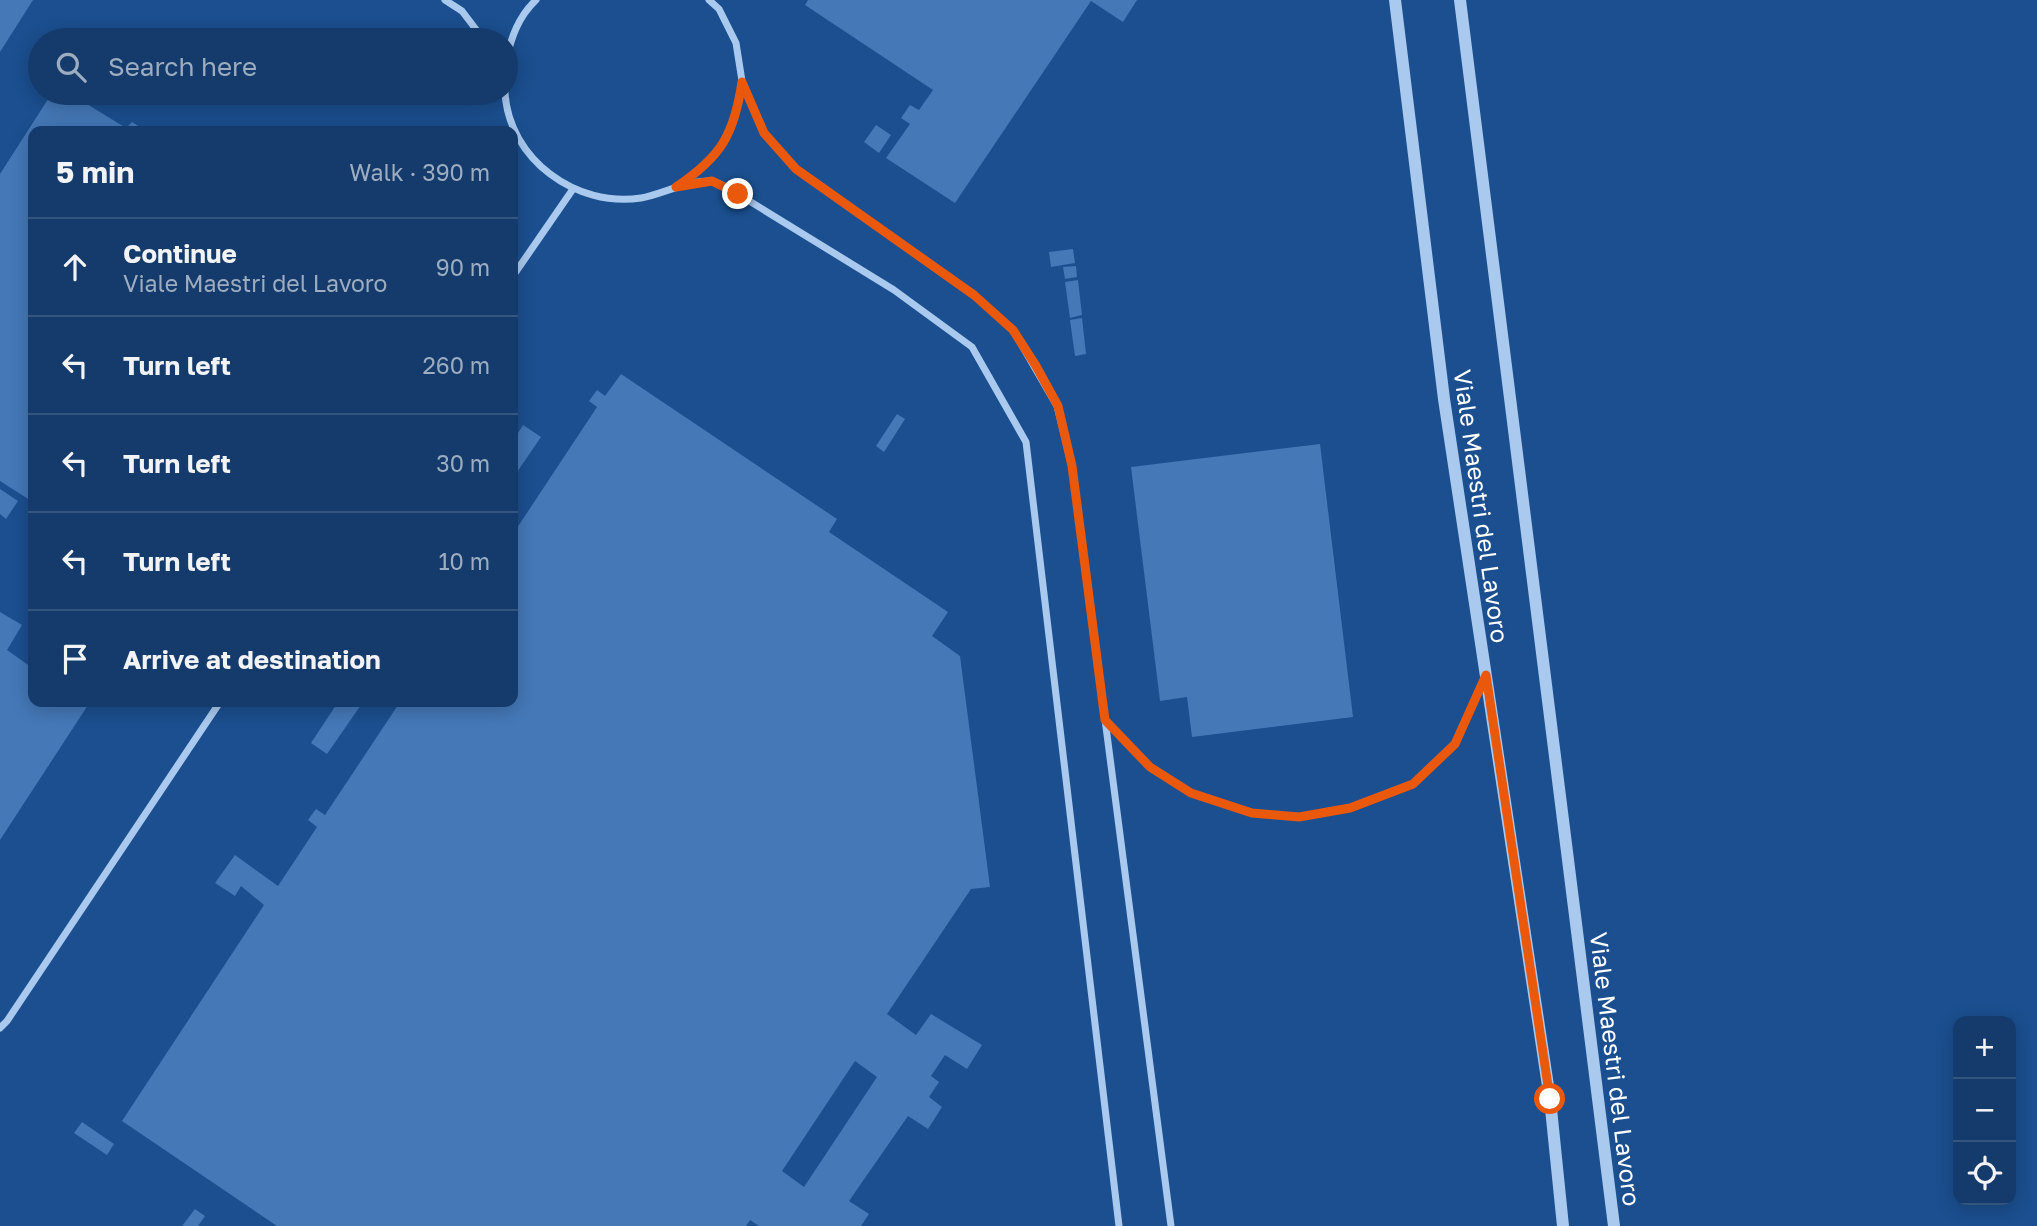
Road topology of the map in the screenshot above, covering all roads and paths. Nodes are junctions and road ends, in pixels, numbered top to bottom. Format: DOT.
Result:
graph roads {
  1 [pos="445,0"];
  2 [pos="536,0"];
  3 [pos="709,0"];
  4 [pos="1395,0"];
  5 [pos="1460,0"];
  6 [pos="475,28"];
  7 [pos="516,28"];
  8 [pos="742,82"];
  9 [pos="506,105"];
  10 [pos="513,126"];
  11 [pos="518,138"];
  12 [pos="676,187"];
  13 [pos="573,189"];
  14 [pos="518,269"];
  15 [pos="1486,675"];
  16 [pos="217,707"];
  17 [pos="1105,720"];
  18 [pos="0,1028"];
  19 [pos="1119,1226"];
  20 [pos="1171,1226"];
  21 [pos="1563,1226"];
  22 [pos="1614,1226"];
  1 -- 6 [label="street"];
  2 -- 7 [label="street"];
  3 -- 8 [label="street"];
  4 -- 15 [label="street, Viale Maestri del Lavoro"];
  5 -- 22 [label="street, Viale Maestri del Lavoro"];
  8 -- 12 [label="street"];
  8 -- 17 [label="street"];
  9 -- 10 [label="street"];
  11 -- 13 [label="street"];
  12 -- 13 [label="street"];
  12 -- 19 [label="street"];
  13 -- 14 [label="street"];
  15 -- 17 [label="street"];
  15 -- 21 [label="street, Viale Maestri del Lavoro"];
  16 -- 18 [label="street"];
  17 -- 20 [label="street"];
}
